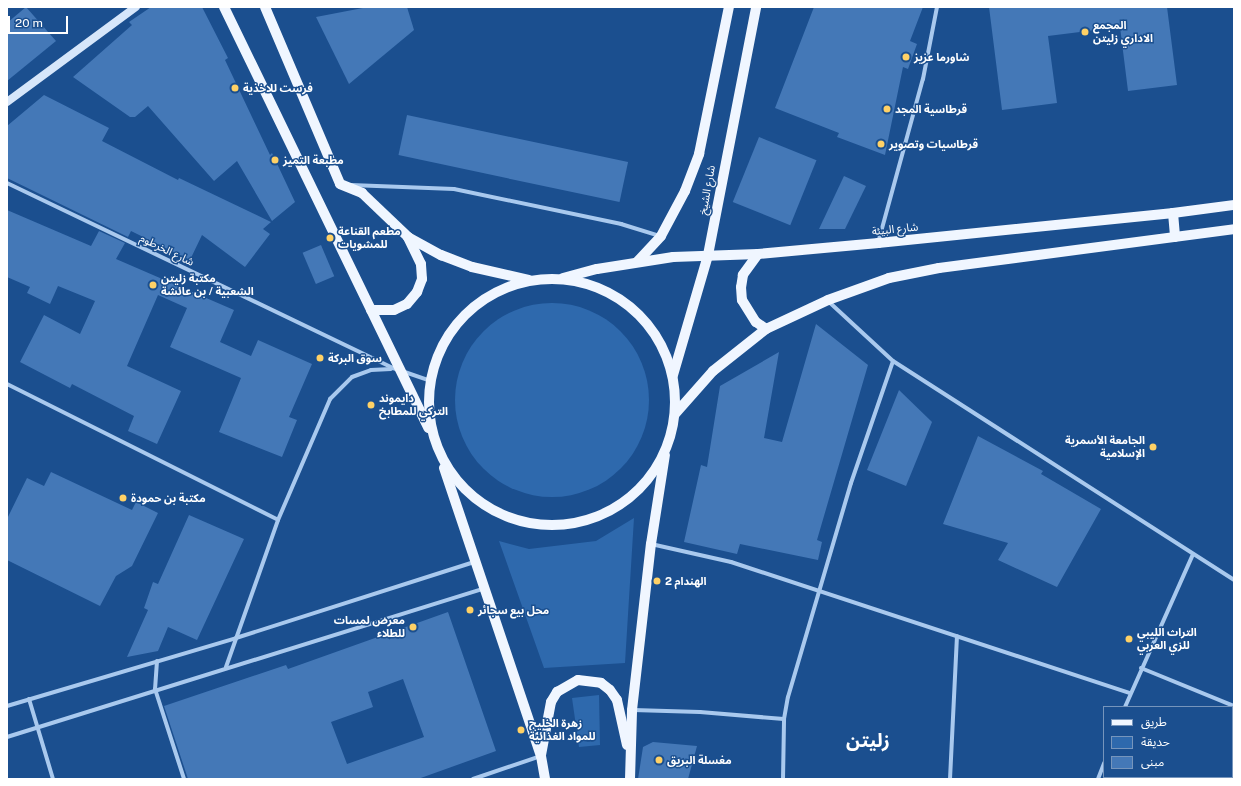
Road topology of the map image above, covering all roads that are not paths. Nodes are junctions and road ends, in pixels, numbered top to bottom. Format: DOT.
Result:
graph roads {
  1 [pos="136,7"];
  2 [pos="224,7"];
  3 [pos="265,7"];
  4 [pos="730,7"];
  5 [pos="756,7"];
  6 [pos="937,7"];
  7 [pos="7,102"];
  8 [pos="7,183"];
  9 [pos="340,184"];
  10 [pos="1234,205"];
  11 [pos="1173,213"];
  12 [pos="1234,229"];
  13 [pos="661,236"];
  14 [pos="408,237"];
  15 [pos="1175,237"];
  16 [pos="878,243"];
  17 [pos="758,254"];
  18 [pos="708,255"];
  19 [pos="637,262"];
  20 [pos="560,279"];
  21 [pos="529,280"];
  22 [pos="828,300"];
  23 [pos="371,310"];
  24 [pos="766,329"];
  25 [pos="893,361"];
  26 [pos="396,370"];
  27 [pos="673,375"];
  28 [pos="430,381"];
  29 [pos="7,384"];
  30 [pos="675,414"];
  31 [pos="434,439"];
  32 [pos="666,448"];
  33 [pos="440,454"];
  34 [pos="278,520"];
  35 [pos="651,544"];
  36 [pos="1193,554"];
  37 [pos="475,562"];
  38 [pos="1234,580"];
  39 [pos="484,588"];
  40 [pos="820,591"];
  41 [pos="957,636"];
  42 [pos="236,638"];
  43 [pos="157,661"];
  44 [pos="226,667"];
  45 [pos="1141,668"];
  46 [pos="155,689"];
  47 [pos="1130,693"];
  48 [pos="29,699"];
  49 [pos="7,706"];
  50 [pos="1125,706"];
  51 [pos="1234,706"];
  52 [pos="632,710"];
  53 [pos="784,719"];
  54 [pos="37,727"];
  55 [pos="7,737"];
  56 [pos="541,756"];
  57 [pos="631,761"];
  58 [pos="1103,766"];
  59 [pos="53,779"];
  60 [pos="184,779"];
  61 [pos="473,779"];
  62 [pos="545,779"];
  63 [pos="630,779"];
  64 [pos="783,779"];
  65 [pos="950,779"];
  66 [pos="1098,779"];
  1 -- 7 [label="street"];
  2 -- 23 [label="main road"];
  3 -- 9 [label="main road"];
  4 -- 13 [label="main road, شارع الشيخ"];
  5 -- 18 [label="main road, شارع الشيخ"];
  6 -- 16 [label="street"];
  8 -- 26 [label="street, شارع الخرطوم"];
  9 -- 13 [label="street"];
  9 -- 14 [label="main road"];
  10 -- 11 [label="main road, شارع البيئة"];
  11 -- 15 [label="main road"];
  11 -- 16 [label="main road, شارع البيئة"];
  12 -- 15 [label="main road"];
  13 -- 19 [label="main road, شارع الشيخ"];
  14 -- 21 [label="main road"];
  14 -- 23 [label="main road"];
  15 -- 22 [label="main road"];
  16 -- 17 [label="main road, شارع البيئة"];
  17 -- 18 [label="main road, شارع البيئة"];
  17 -- 24 [label="main road"];
  18 -- 19 [label="main road, شارع البيئة"];
  18 -- 27 [label="main road, شارع الشيخ"];
  19 -- 20 [label="main road, شارع البيئة"];
  20 -- 21 [label="main road"];
  20 -- 27 [label="main road"];
  21 -- 28 [label="main road"];
  22 -- 24 [label="main road"];
  22 -- 25 [label="street"];
  23 -- 26 [label="main road"];
  24 -- 30 [label="main road"];
  25 -- 36 [label="street"];
  25 -- 40 [label="street"];
  26 -- 28 [label="street, شارع الخرطوم"];
  26 -- 31 [label="main road"];
  26 -- 34 [label="street"];
  27 -- 30 [label="main road"];
  28 -- 31 [label="main road"];
  29 -- 34 [label="street"];
  30 -- 32 [label="main road"];
  31 -- 33 [label="main road"];
  32 -- 33 [label="main road"];
  32 -- 35 [label="main road"];
  33 -- 37 [label="main road"];
  34 -- 42 [label="street"];
  35 -- 40 [label="street"];
  35 -- 52 [label="main road"];
  36 -- 38 [label="street"];
  36 -- 45 [label="street"];
  37 -- 39 [label="main road"];
  37 -- 42 [label="street"];
  39 -- 44 [label="street"];
  39 -- 56 [label="main road"];
  40 -- 41 [label="street"];
  40 -- 53 [label="street"];
  41 -- 47 [label="street"];
  41 -- 65 [label="street"];
  42 -- 43 [label="street"];
  42 -- 44 [label="street"];
  43 -- 46 [label="street"];
  43 -- 48 [label="street"];
  44 -- 46 [label="street"];
  45 -- 47 [label="street"];
  45 -- 51 [label="street"];
  46 -- 54 [label="street"];
  46 -- 60 [label="street"];
  47 -- 50 [label="street"];
  48 -- 49 [label="street"];
  48 -- 54 [label="street"];
  52 -- 53 [label="street"];
  52 -- 57 [label="main road"];
  53 -- 64 [label="street"];
  54 -- 55 [label="street"];
  54 -- 59 [label="street"];
  56 -- 57 [label="main road"];
  56 -- 61 [label="street"];
  56 -- 62 [label="main road"];
  57 -- 63 [label="main road"];
  58 -- 66 [label="street"];
}
